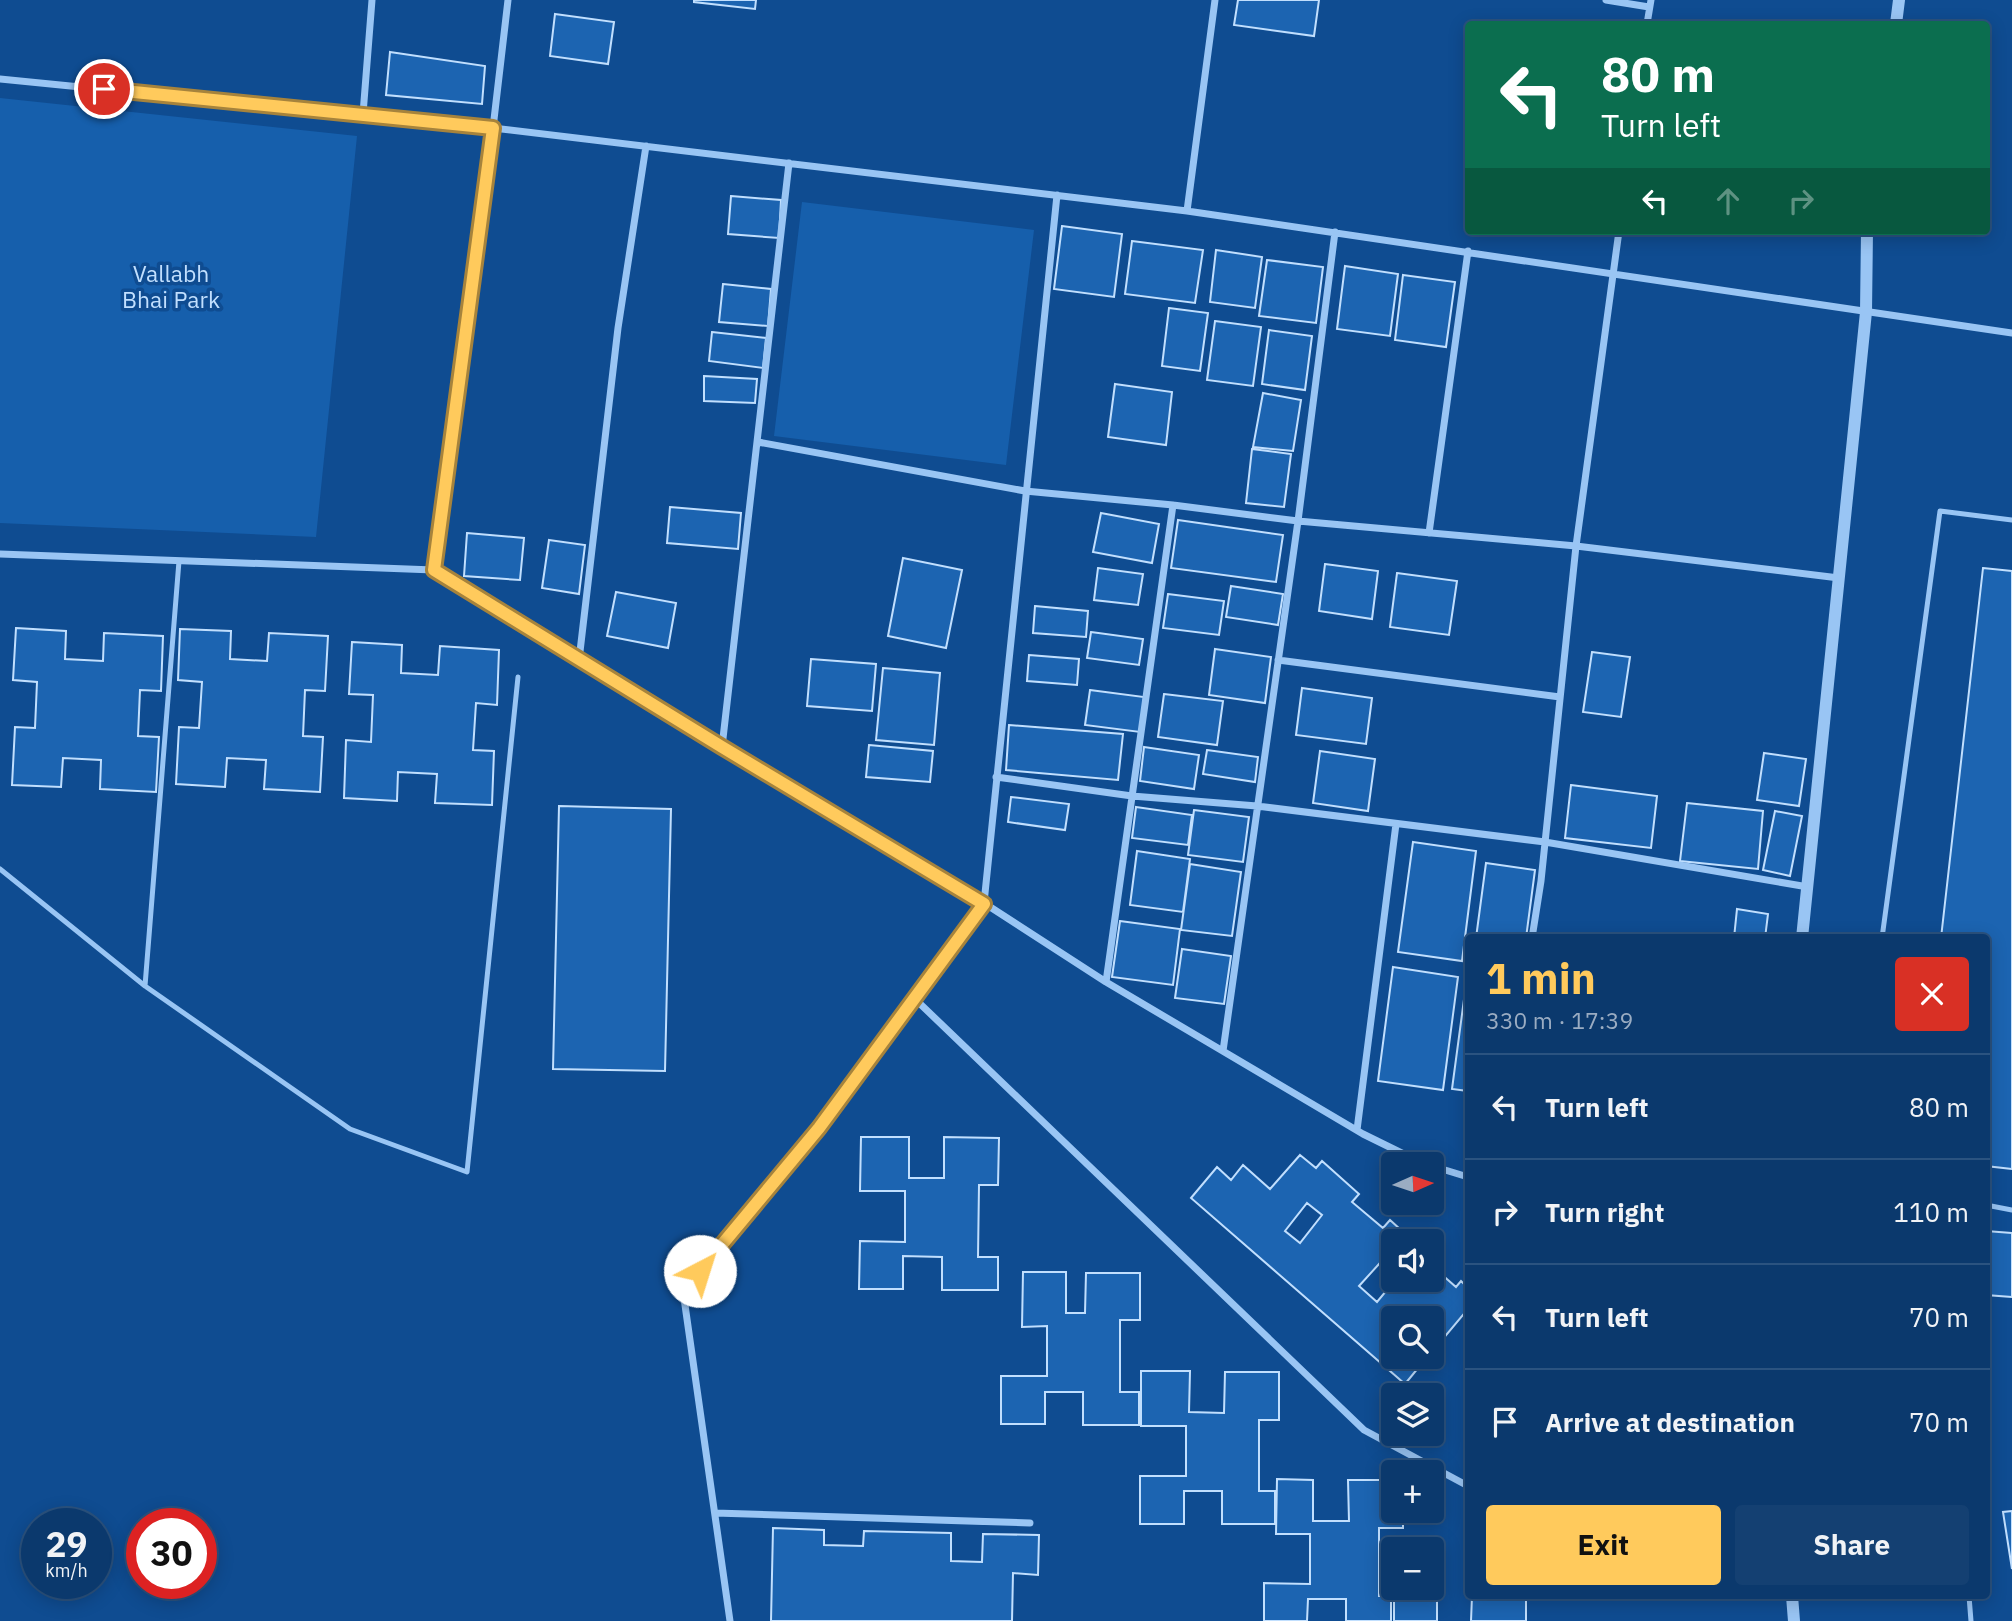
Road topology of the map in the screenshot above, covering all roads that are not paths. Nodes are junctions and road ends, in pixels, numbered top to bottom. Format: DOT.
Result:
graph roads {
  1 [pos="372,0"];
  2 [pos="508,0"];
  3 [pos="1215,0"];
  4 [pos="1606,0"];
  5 [pos="1899,0"];
  6 [pos="1650,3"];
  7 [pos="1647,21"];
  8 [pos="1896,21"];
  9 [pos="0,79"];
  10 [pos="363,114"];
  11 [pos="493,128"];
  12 [pos="646,146"];
  13 [pos="789,163"];
  14 [pos="1056,195"];
  15 [pos="1187,211"];
  16 [pos="1335,232"];
  17 [pos="1618,235"];
  18 [pos="1867,235"];
  19 [pos="1468,251"];
  20 [pos="1613,272"];
  21 [pos="1866,312"];
  22 [pos="2012,333"];
  23 [pos="758,442"];
  24 [pos="1025,491"];
  25 [pos="1173,505"];
  26 [pos="2012,520"];
  27 [pos="1298,521"];
  28 [pos="1429,533"];
  29 [pos="1576,546"];
  30 [pos="0,554"];
  31 [pos="179,561"];
  32 [pos="434,570"];
  33 [pos="1839,578"];
  34 [pos="579,660"];
  35 [pos="1278,660"];
  36 [pos="518,677"];
  37 [pos="1560,697"];
  38 [pos="722,747"];
  39 [pos="996,777"];
  40 [pos="1132,796"];
  41 [pos="1258,806"];
  42 [pos="1396,824"];
  43 [pos="1545,842"];
  44 [pos="0,869"];
  45 [pos="1808,887"];
  46 [pos="984,904"];
  47 [pos="1533,934"];
  48 [pos="1802,934"];
  49 [pos="1883,934"];
  50 [pos="1106,982"];
  51 [pos="145,986"];
  52 [pos="914,998"];
  53 [pos="1223,1051"];
  54 [pos="1357,1130"];
  55 [pos="1400,1152"];
  56 [pos="1444,1170"];
  57 [pos="1465,1176"];
  58 [pos="1990,1206"];
  59 [pos="2012,1210"];
  60 [pos="1465,1484"];
  61 [pos="715,1513"];
  62 [pos="1030,1523"];
  63 [pos="1792,1599"];
  64 [pos="1969,1599"];
  65 [pos="730,1621"];
  66 [pos="1794,1621"];
  67 [pos="1971,1621"];
  1 -- 10 [label="street"];
  2 -- 11 [label="street"];
  3 -- 15 [label="street"];
  4 -- 6 [label="street"];
  5 -- 8 [label="street"];
  6 -- 7 [label="street"];
  9 -- 10 [label="street"];
  10 -- 11 [label="street"];
  11 -- 12 [label="street"];
  11 -- 32 [label="street"];
  12 -- 13 [label="street"];
  12 -- 34 [label="street"];
  13 -- 14 [label="street"];
  13 -- 23 [label="street"];
  14 -- 15 [label="street"];
  14 -- 24 [label="street"];
  15 -- 16 [label="street"];
  16 -- 19 [label="street"];
  16 -- 27 [label="street"];
  17 -- 20 [label="street"];
  18 -- 21 [label="street"];
  19 -- 20 [label="street"];
  19 -- 28 [label="street"];
  20 -- 21 [label="street"];
  20 -- 29 [label="street"];
  21 -- 22 [label="street"];
  21 -- 33 [label="street"];
  23 -- 24 [label="street"];
  23 -- 38 [label="street"];
  24 -- 25 [label="street"];
  24 -- 39 [label="street"];
  25 -- 27 [label="street"];
  25 -- 40 [label="street"];
  26 -- 49 [label="lane"];
  27 -- 28 [label="street"];
  27 -- 35 [label="street"];
  28 -- 29 [label="street"];
  29 -- 33 [label="street"];
  29 -- 37 [label="street"];
  30 -- 31 [label="street"];
  31 -- 32 [label="street"];
  31 -- 51 [label="lane"];
  32 -- 34 [label="street"];
  33 -- 45 [label="street"];
  34 -- 38 [label="street"];
  35 -- 37 [label="street"];
  35 -- 41 [label="street"];
  36 -- 51 [label="lane"];
  37 -- 43 [label="street"];
  38 -- 46 [label="street"];
  39 -- 40 [label="street"];
  39 -- 46 [label="street"];
  40 -- 41 [label="street"];
  40 -- 50 [label="street"];
  41 -- 42 [label="street"];
  41 -- 53 [label="street"];
  42 -- 43 [label="street"];
  42 -- 54 [label="street"];
  43 -- 45 [label="street"];
  43 -- 47 [label="street"];
  44 -- 51 [label="lane"];
  45 -- 48 [label="street"];
  46 -- 50 [label="street"];
  46 -- 52 [label="street"];
  50 -- 53 [label="street"];
  52 -- 60 [label="street"];
  52 -- 61 [label="street"];
  53 -- 54 [label="street"];
  54 -- 55 [label="street"];
  56 -- 57 [label="street"];
  58 -- 59 [label="lane"];
  61 -- 62 [label="street"];
  61 -- 65 [label="street"];
  63 -- 66 [label="street"];
  64 -- 67 [label="lane"];
}
